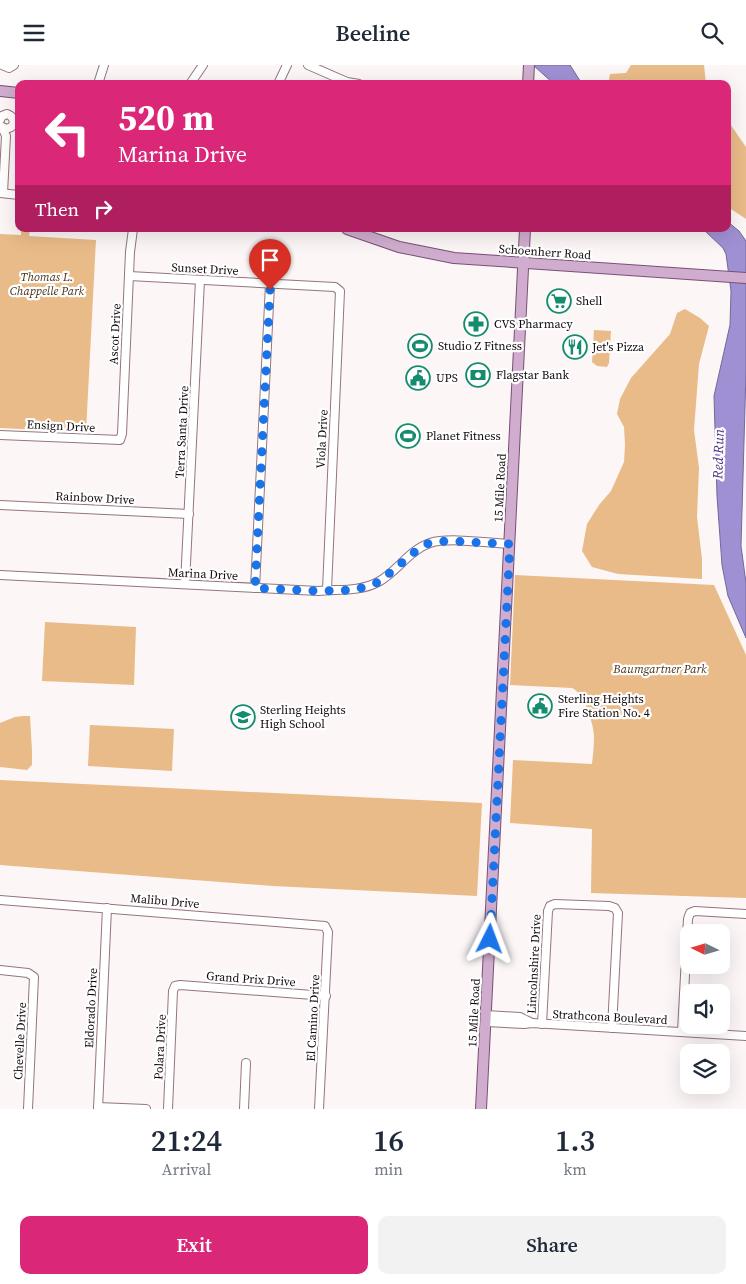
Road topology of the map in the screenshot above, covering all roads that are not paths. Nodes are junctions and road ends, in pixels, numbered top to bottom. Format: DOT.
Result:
graph roads {
  1 [pos="2,65"];
  2 [pos="14,65"];
  3 [pos="104,65"];
  4 [pos="203,65"];
  5 [pos="287,65"];
  6 [pos="308,65"];
  7 [pos="529,65"];
  8 [pos="99,80"];
  9 [pos="193,80"];
  10 [pos="280,80"];
  11 [pos="346,80"];
  12 [pos="528,80"];
  13 [pos="0,91"];
  14 [pos="15,93"];
  15 [pos="1,124"];
  16 [pos="11,128"];
  17 [pos="6,136"];
  18 [pos="1,193"];
  19 [pos="15,195"];
  20 [pos="133,232"];
  21 [pos="355,232"];
  22 [pos="524,232"];
  23 [pos="524,263"];
  24 [pos="129,276"];
  25 [pos="746,278"];
  26 [pos="200,280"];
  27 [pos="270,284"];
  28 [pos="339,289"];
  29 [pos="0,435"];
  30 [pos="120,440"];
  31 [pos="0,505"];
  32 [pos="189,514"];
  33 [pos="510,544"];
  34 [pos="0,575"];
  35 [pos="185,584"];
  36 [pos="255,588"];
  37 [pos="327,590"];
  38 [pos="0,900"];
  39 [pos="107,908"];
  40 [pos="746,914"];
  41 [pos="327,928"];
  42 [pos="0,971"];
  43 [pos="685,984"];
  44 [pos="175,986"];
  45 [pos="326,996"];
  46 [pos="486,1019"];
  47 [pos="542,1024"];
  48 [pos="612,1028"];
  49 [pos="680,1032"];
  50 [pos="714,1034"];
  51 [pos="746,1036"];
  52 [pos="246,1063"];
  53 [pos="98,1108"];
  54 [pos="28,1109"];
  55 [pos="146,1109"];
  56 [pos="168,1109"];
  57 [pos="244,1109"];
  58 [pos="319,1109"];
  59 [pos="481,1109"];
  1 -- 2 [label="street"];
  3 -- 8 [label="street"];
  4 -- 9 [label="street"];
  5 -- 10 [label="street"];
  6 -- 11 [label="street"];
  7 -- 12 [label="main road"];
  13 -- 14 [label="main road"];
  15 -- 16 [label="street"];
  15 -- 16 [label="street"];
  15 -- 17 [label="street"];
  16 -- 17 [label="street"];
  17 -- 18 [label="street"];
  18 -- 19 [label="street"];
  20 -- 24 [label="street, Ascot Drive"];
  21 -- 23 [label="main road, Schoenherr Road"];
  22 -- 23 [label="main road, 15 Mile Road"];
  23 -- 25 [label="main road, Schoenherr Road"];
  23 -- 33 [label="main road, 15 Mile Road"];
  24 -- 26 [label="street, Sunset Drive"];
  24 -- 30 [label="street, Ascot Drive"];
  26 -- 27 [label="street, Sunset Drive"];
  26 -- 32 [label="street, Terra Santa Drive"];
  27 -- 28 [label="street, Sunset Drive"];
  27 -- 36 [label="street"];
  28 -- 37 [label="street, Viola Drive"];
  29 -- 30 [label="street, Ensign Drive"];
  31 -- 32 [label="street, Rainbow Drive"];
  32 -- 35 [label="street, Terra Santa Drive"];
  33 -- 37 [label="street, Marina Drive"];
  33 -- 46 [label="main road, 15 Mile Road"];
  34 -- 35 [label="street, Marina Drive"];
  35 -- 36 [label="street, Marina Drive"];
  36 -- 37 [label="street, Marina Drive"];
  38 -- 39 [label="street, Malibu Drive"];
  39 -- 41 [label="street, Malibu Drive"];
  39 -- 53 [label="street, Eldorado Drive"];
  40 -- 43 [label="street"];
  41 -- 45 [label="street, El Camino Drive"];
  42 -- 54 [label="street, Chevelle Drive"];
  44 -- 45 [label="street, Grand Prix Drive"];
  44 -- 56 [label="street, Polara Drive"];
  45 -- 58 [label="street, El Camino Drive"];
  46 -- 47 [label="street, Strathcona Boulevard"];
  46 -- 59 [label="main road, 15 Mile Road"];
  47 -- 48 [label="street, Strathcona Boulevard"];
  47 -- 48 [label="street, Lincolnshire Drive"];
  48 -- 49 [label="street, Strathcona Boulevard"];
  50 -- 51 [label="street, Strathcona Boulevard"];
  52 -- 57 [label="street"];
  53 -- 55 [label="street"];
}
